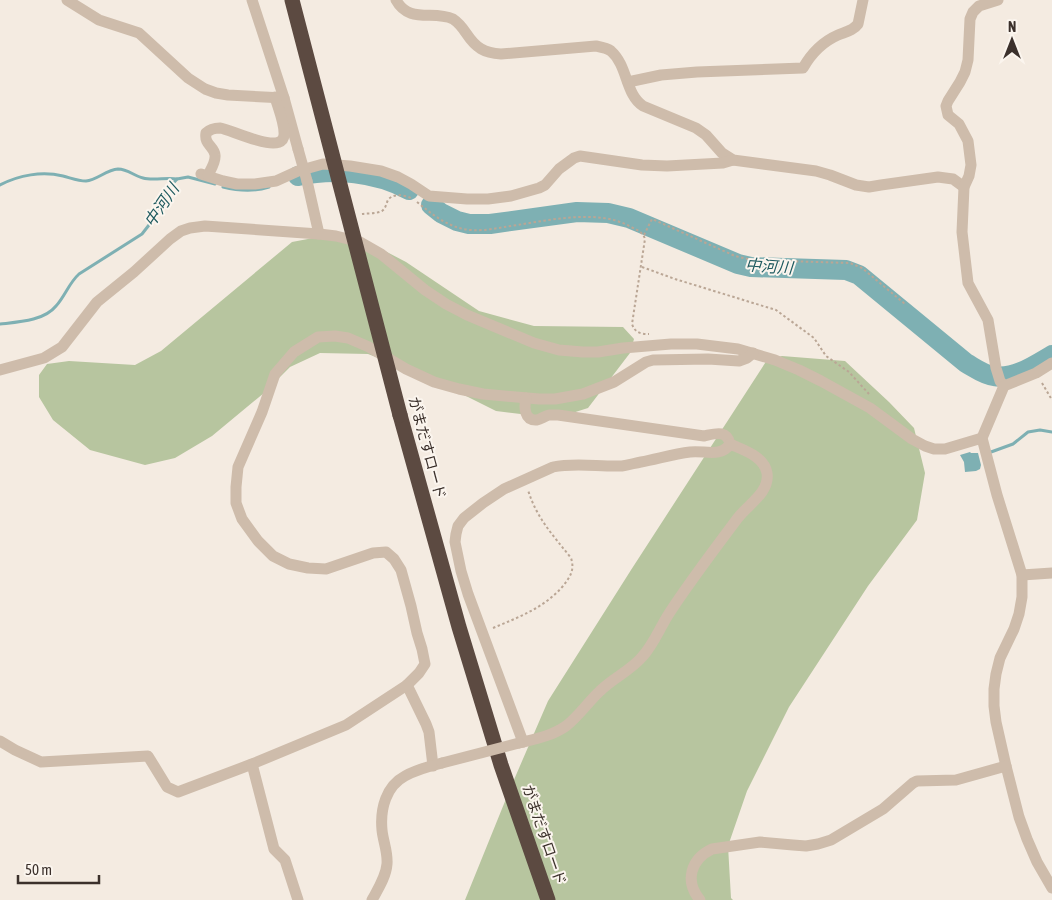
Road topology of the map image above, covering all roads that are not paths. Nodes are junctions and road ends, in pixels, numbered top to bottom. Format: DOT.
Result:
graph roads {
  1 [pos="67,0"];
  2 [pos="252,0"];
  3 [pos="292,0"];
  4 [pos="396,0"];
  5 [pos="863,0"];
  6 [pos="998,0"];
  7 [pos="628,82"];
  8 [pos="280,98"];
  9 [pos="733,160"];
  10 [pos="964,187"];
  11 [pos="319,234"];
  12 [pos="752,353"];
  13 [pos="1052,364"];
  14 [pos="0,370"];
  15 [pos="1002,384"];
  16 [pos="526,398"];
  17 [pos="982,438"];
  18 [pos="730,444"];
  19 [pos="1052,572"];
  20 [pos="1022,575"];
  21 [pos="407,685"];
  22 [pos="0,741"];
  23 [pos="521,743"];
  24 [pos="252,764"];
  25 [pos="438,764"];
  26 [pos="1006,766"];
  27 [pos="1052,888"];
  28 [pos="298,900"];
  29 [pos="372,900"];
  30 [pos="548,900"];
  31 [pos="700,900"];
  1 -- 8 [label="street"];
  2 -- 8 [label="street"];
  3 -- 30 [label="highway, がまだすロード, bridge"];
  4 -- 7 [label="street"];
  5 -- 7 [label="street"];
  6 -- 10 [label="street"];
  7 -- 9 [label="street"];
  8 -- 9 [label="street"];
  8 -- 11 [label="street, bridge"];
  9 -- 10 [label="street"];
  10 -- 15 [label="street"];
  11 -- 12 [label="street"];
  11 -- 14 [label="street"];
  12 -- 16 [label="street"];
  12 -- 17 [label="street"];
  13 -- 15 [label="street"];
  15 -- 17 [label="street"];
  16 -- 18 [label="street"];
  16 -- 21 [label="street"];
  17 -- 20 [label="street"];
  18 -- 23 [label="street"];
  18 -- 23 [label="street"];
  19 -- 20 [label="street"];
  20 -- 26 [label="street"];
  21 -- 24 [label="street"];
  21 -- 25 [label="street"];
  22 -- 24 [label="street"];
  23 -- 25 [label="street, bridge"];
  24 -- 28 [label="street"];
  25 -- 29 [label="street"];
  26 -- 27 [label="street"];
  26 -- 31 [label="street"];
}
